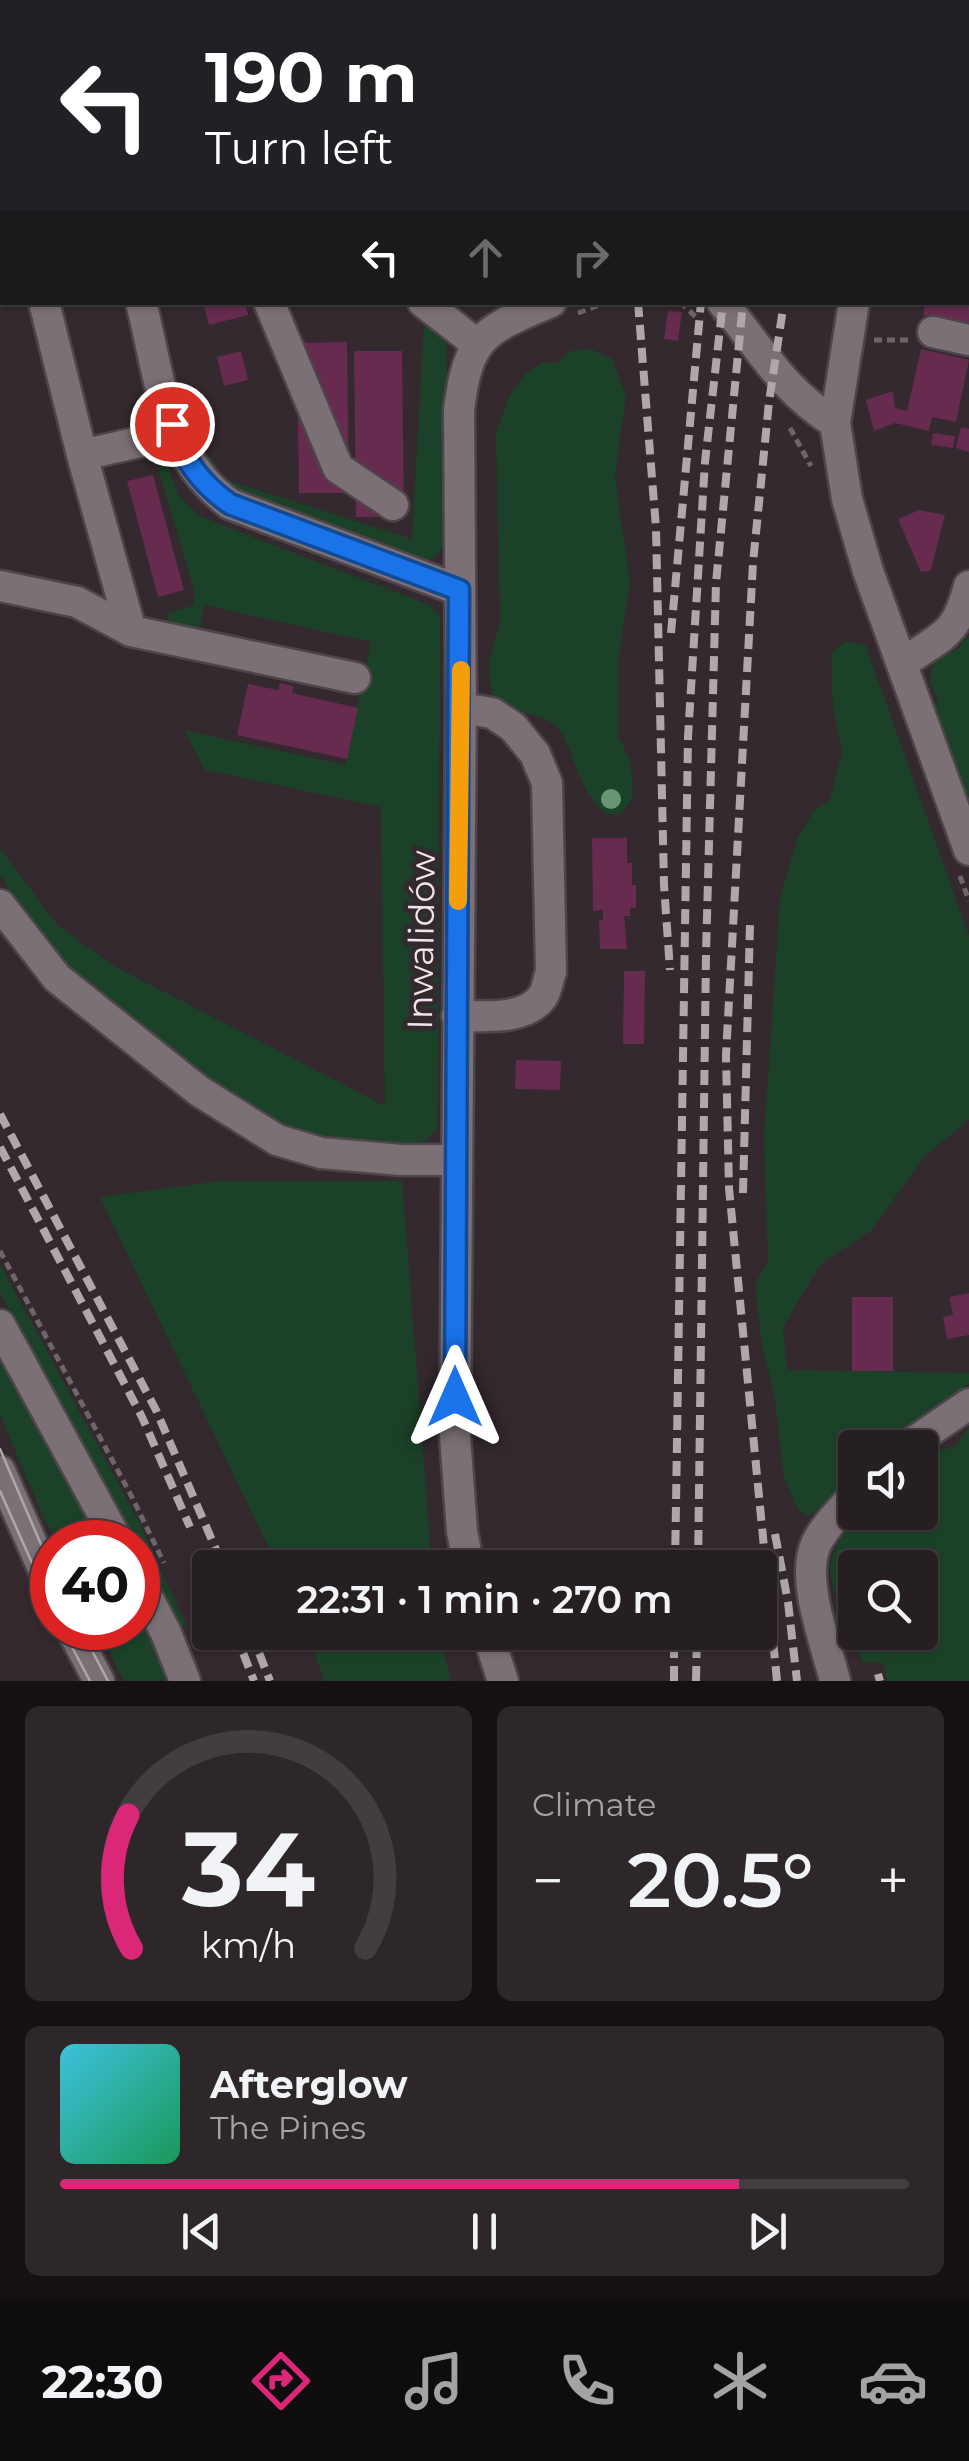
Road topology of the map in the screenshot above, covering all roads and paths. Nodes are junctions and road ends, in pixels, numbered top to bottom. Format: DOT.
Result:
graph roads {
  1 [pos="45,305"];
  2 [pos="142,305"];
  3 [pos="269,305"];
  4 [pos="431,305"];
  5 [pos="543,305"];
  6 [pos="724,305"];
  7 [pos="854,305"];
  8 [pos="488,324"];
  9 [pos="933,332"];
  10 [pos="969,340"];
  11 [pos="834,422"];
  12 [pos="175,434"];
  13 [pos="82,455"];
  14 [pos="393,505"];
  15 [pos="0,586"];
  16 [pos="969,586"];
  17 [pos="459,590"];
  18 [pos="130,631"];
  19 [pos="902,664"];
  20 [pos="355,678"];
  21 [pos="461,708"];
  22 [pos="969,850"];
  23 [pos="0,905"];
  24 [pos="457,1016"];
  25 [pos="456,1160"];
  26 [pos="0,1325"];
  27 [pos="969,1404"];
  28 [pos="931,1430"];
  29 [pos="0,1471"];
  30 [pos="838,1514"];
  31 [pos="106,1520"];
  32 [pos="30,1540"];
  33 [pos="466,1550"];
  34 [pos="160,1621"];
  35 [pos="83,1650"];
  36 [pos="493,1650"];
  37 [pos="99,1681"];
  38 [pos="186,1681"];
  39 [pos="502,1681"];
  40 [pos="835,1681"];
  1 -- 13 [label="street"];
  2 -- 12 [label="street"];
  3 -- 14 [label="street"];
  4 -- 8 [label="street"];
  5 -- 8 [label="street"];
  6 -- 11 [label="street"];
  7 -- 11 [label="street"];
  8 -- 17 [label="street, Inwalidów"];
  9 -- 10 [label="street"];
  11 -- 19 [label="street"];
  12 -- 13 [label="street"];
  12 -- 17 [label="street"];
  13 -- 18 [label="street"];
  15 -- 18 [label="street"];
  16 -- 19 [label="street"];
  17 -- 21 [label="street, Inwalidów"];
  18 -- 20 [label="street"];
  19 -- 22 [label="street"];
  21 -- 24 [label="street, Inwalidów"];
  21 -- 24 [label="street"];
  23 -- 25 [label="street"];
  24 -- 25 [label="street, Inwalidów"];
  25 -- 33 [label="street, Inwalidów"];
  26 -- 31 [label="street"];
  27 -- 28 [label="street"];
  29 -- 32 [label="street"];
  30 -- 40 [label="street"];
  34 -- 38 [label="street"];
  35 -- 37 [label="street"];
  36 -- 39 [label="street"];
}
